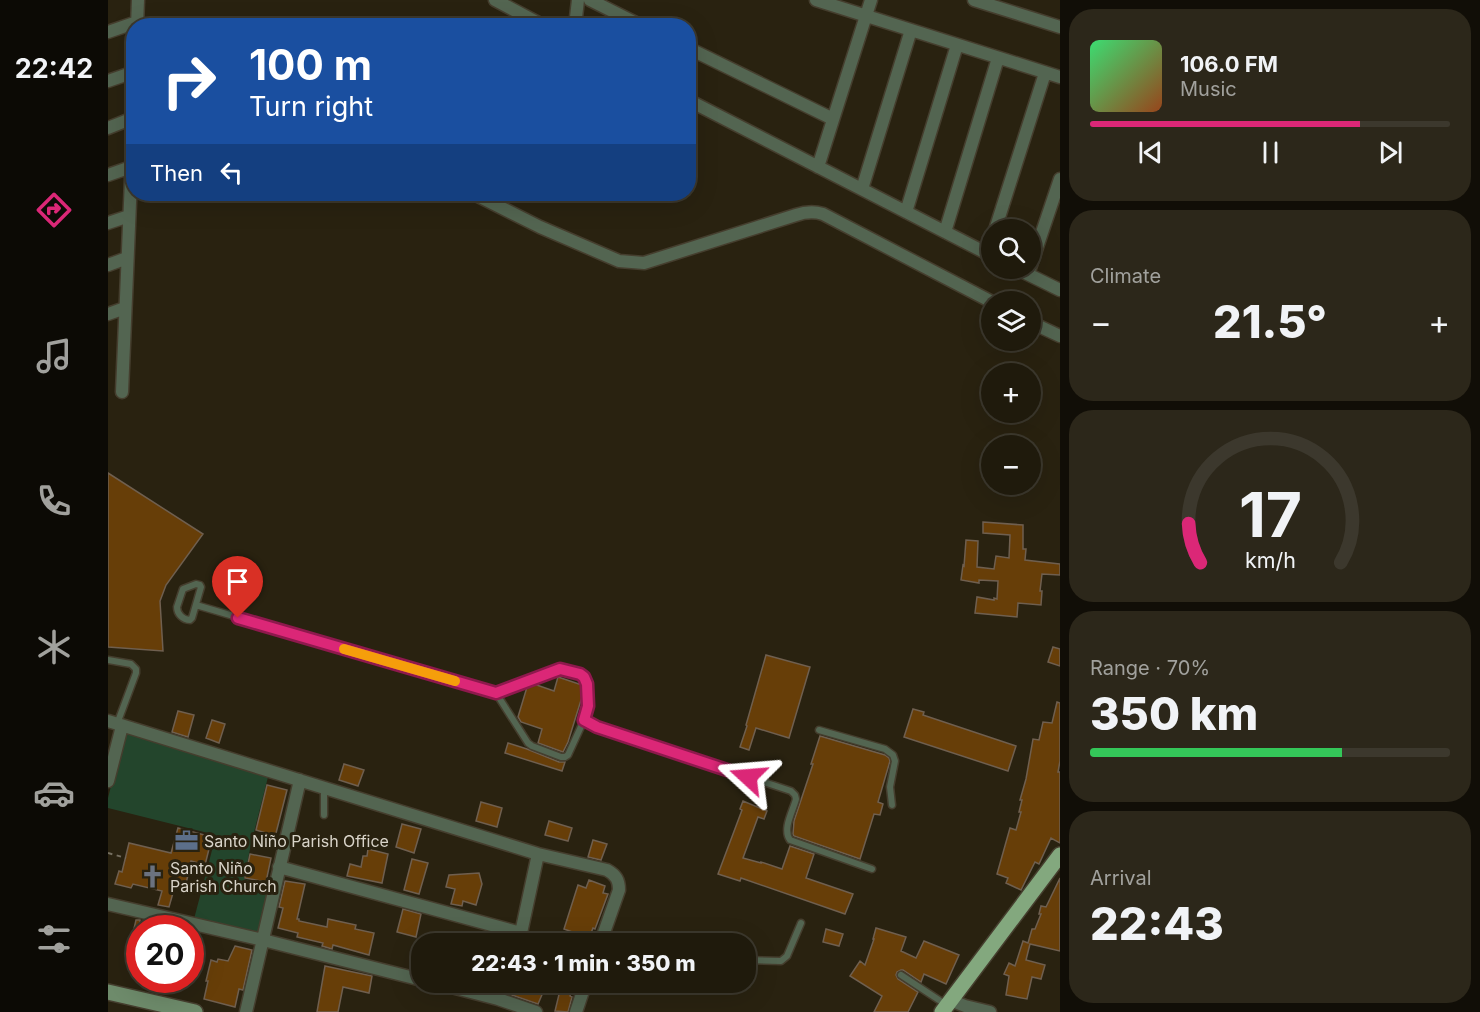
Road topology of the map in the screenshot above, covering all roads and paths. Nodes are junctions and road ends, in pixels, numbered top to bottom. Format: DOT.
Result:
graph roads {
  1 [pos="138,0"];
  2 [pos="495,0"];
  3 [pos="524,0"];
  4 [pos="578,0"];
  5 [pos="590,0"];
  6 [pos="816,0"];
  7 [pos="871,0"];
  8 [pos="974,0"];
  9 [pos="523,15"];
  10 [pos="866,16"];
  11 [pos="139,18"];
  12 [pos="529,18"];
  13 [pos="576,18"];
  14 [pos="626,18"];
  15 [pos="126,27"];
  16 [pos="1060,27"];
  17 [pos="911,30"];
  18 [pos="108,32"];
  19 [pos="957,45"];
  20 [pos="696,52"];
  21 [pos="998,58"];
  22 [pos="1045,73"];
  23 [pos="126,75"];
  24 [pos="1060,77"];
  25 [pos="108,81"];
  26 [pos="696,104"];
  27 [pos="833,119"];
  28 [pos="126,121"];
  29 [pos="108,128"];
  30 [pos="818,167"];
  31 [pos="126,169"];
  32 [pos="108,175"];
  33 [pos="1060,179"];
  34 [pos="862,189"];
  35 [pos="130,201"];
  36 [pos="488,201"];
  37 [pos="906,212"];
  38 [pos="129,216"];
  39 [pos="999,219"];
  40 [pos="108,223"];
  41 [pos="945,232"];
  42 [pos="1041,237"];
  43 [pos="981,251"];
  44 [pos="127,258"];
  45 [pos="108,265"];
  46 [pos="1041,278"];
  47 [pos="1060,290"];
  48 [pos="981,296"];
  49 [pos="125,308"];
  50 [pos="108,314"];
  51 [pos="1041,327"];
  52 [pos="1060,336"];
  53 [pos="122,392"];
  54 [pos="196,605"];
  55 [pos="108,660"];
  56 [pos="496,693"];
  57 [pos="584,720"];
  58 [pos="116,724"];
  59 [pos="819,730"];
  60 [pos="300,780"];
  61 [pos="108,781"];
  62 [pos="324,787"];
  63 [pos="892,805"];
  64 [pos="324,815"];
  65 [pos="108,853"];
  66 [pos="538,854"];
  67 [pos="1060,855"];
  68 [pos="126,858"];
  69 [pos="279,867"];
  70 [pos="872,869"];
  71 [pos="108,904"];
  72 [pos="801,923"];
  73 [pos="502,933"];
  74 [pos="520,933"];
  75 [pos="604,933"];
  76 [pos="263,940"];
  77 [pos="756,960"];
  78 [pos="901,975"];
  79 [pos="411,977"];
  80 [pos="108,992"];
  81 [pos="475,993"];
  82 [pos="500,993"];
  83 [pos="583,993"];
  84 [pos="498,999"];
  85 [pos="946,1006"];
  86 [pos="195,1012"];
  87 [pos="246,1012"];
  88 [pos="536,1012"];
  89 [pos="576,1012"];
  90 [pos="961,1012"];
  91 [pos="990,1012"];
  1 -- 11 [label="street"];
  2 -- 9 [label="street"];
  3 -- 9 [label="street"];
  4 -- 13 [label="street"];
  5 -- 14 [label="street"];
  6 -- 10 [label="street"];
  7 -- 10 [label="street"];
  8 -- 16 [label="street"];
  9 -- 12 [label="street"];
  10 -- 17 [label="street"];
  10 -- 27 [label="street"];
  15 -- 18 [label="street"];
  17 -- 19 [label="street"];
  17 -- 34 [label="street"];
  19 -- 21 [label="street"];
  19 -- 37 [label="street"];
  20 -- 27 [label="street"];
  21 -- 22 [label="street"];
  21 -- 41 [label="street"];
  22 -- 24 [label="street"];
  22 -- 39 [label="street"];
  23 -- 25 [label="street"];
  26 -- 30 [label="street"];
  27 -- 30 [label="street"];
  28 -- 29 [label="street"];
  30 -- 34 [label="street"];
  31 -- 32 [label="street"];
  33 -- 42 [label="street"];
  34 -- 37 [label="street"];
  35 -- 38 [label="street"];
  36 -- 48 [label="street"];
  37 -- 41 [label="street"];
  38 -- 40 [label="street"];
  38 -- 44 [label="street"];
  41 -- 43 [label="street"];
  44 -- 45 [label="street"];
  44 -- 49 [label="street"];
  46 -- 47 [label="street"];
  49 -- 50 [label="street"];
  49 -- 53 [label="street"];
  51 -- 52 [label="street"];
  54 -- 54 [label="lane"];
  54 -- 56 [label="lane"];
  55 -- 58 [label="lane"];
  56 -- 57 [label="lane"];
  56 -- 57 [label="lane"];
  57 -- 70 [label="lane"];
  58 -- 60 [label="street"];
  58 -- 61 [label="street"];
  59 -- 63 [label="lane"];
  60 -- 62 [label="street"];
  60 -- 69 [label="street"];
  62 -- 64 [label="lane"];
  62 -- 66 [label="street"];
  65 -- 68 [label="path"];
  66 -- 74 [label="street"];
  66 -- 75 [label="street"];
  67 -- 85 [label="main road"];
  69 -- 73 [label="street"];
  69 -- 76 [label="street"];
  71 -- 76 [label="street"];
  72 -- 77 [label="lane"];
  76 -- 79 [label="street"];
  76 -- 87 [label="street"];
  78 -- 85 [label="lane"];
  80 -- 86 [label="main road"];
  81 -- 84 [label="street"];
  82 -- 84 [label="street"];
  83 -- 89 [label="street"];
  84 -- 88 [label="street"];
  85 -- 90 [label="street"];
  85 -- 91 [label="street"];
}
